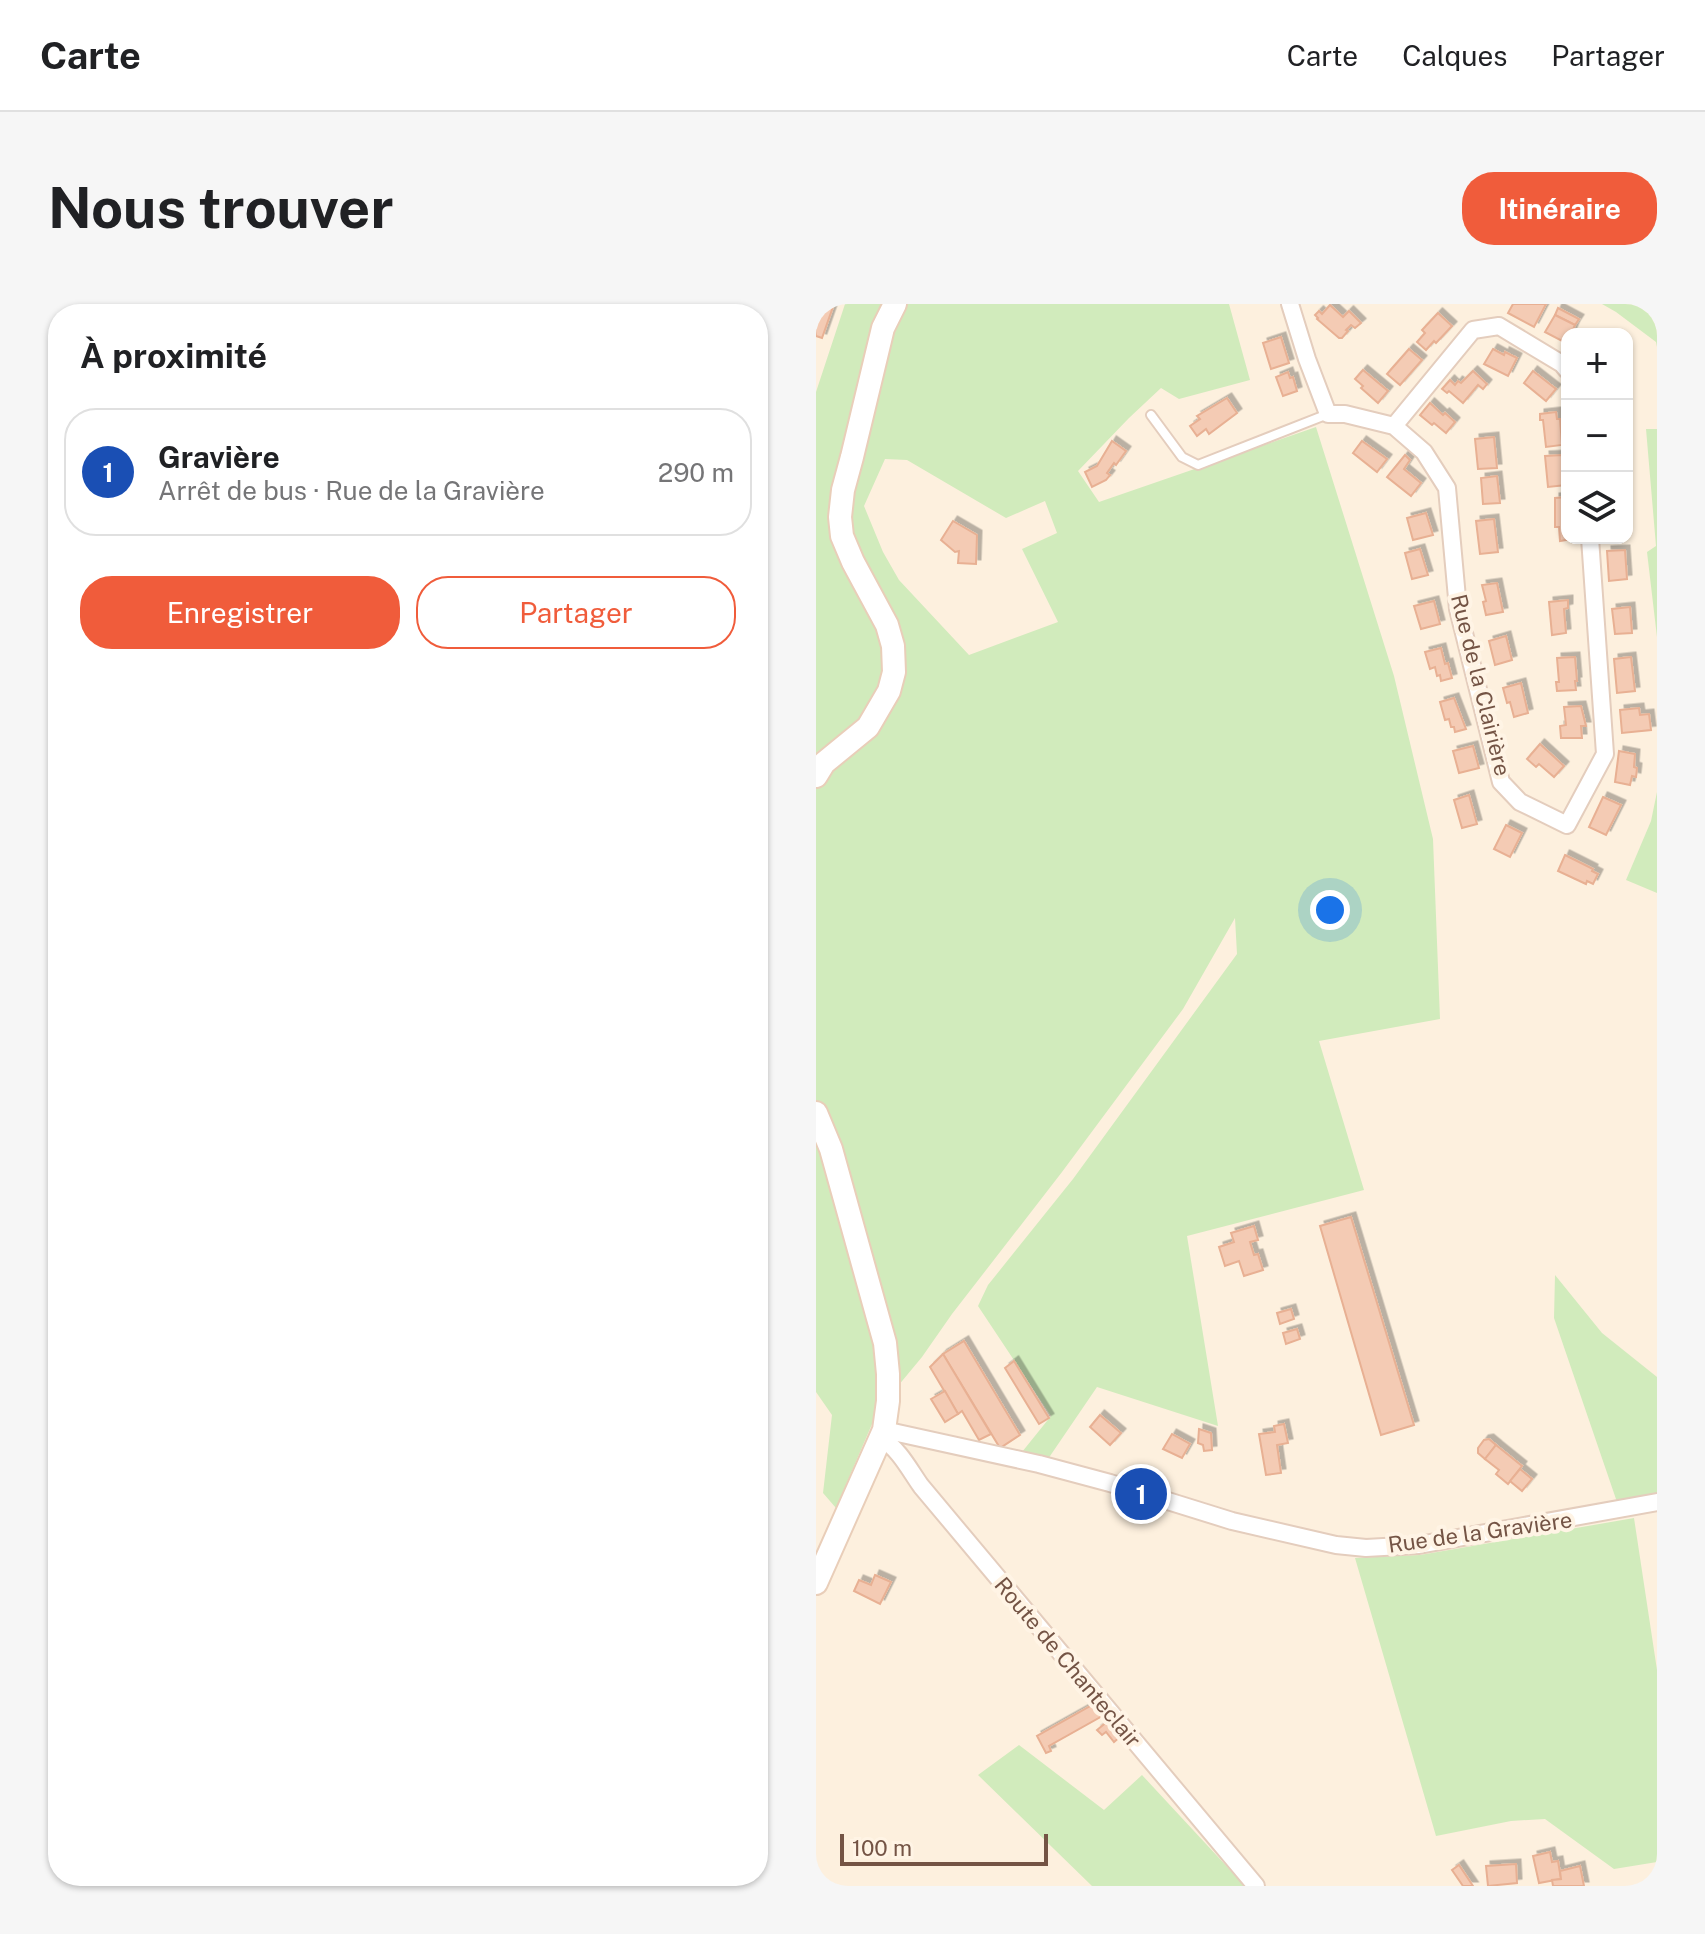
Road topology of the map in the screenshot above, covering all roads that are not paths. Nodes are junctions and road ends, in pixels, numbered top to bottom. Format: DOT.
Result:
graph roads {
  1 [pos="895,304"];
  2 [pos="1290,304"];
  3 [pos="1561,363"];
  4 [pos="1328,414"];
  5 [pos="1151,415"];
  6 [pos="1394,426"];
  7 [pos="1590,544"];
  8 [pos="816,776"];
  9 [pos="816,1113"];
  10 [pos="882,1434"];
  11 [pos="1657,1502"];
  12 [pos="816,1583"];
  13 [pos="1256,1886"];
  1 -- 8 [label="street"];
  2 -- 4 [label="street"];
  3 -- 6 [label="street"];
  4 -- 5 [label="lane"];
  4 -- 6 [label="street, Rue de la Clairière"];
  6 -- 7 [label="street, Rue de la Clairière"];
  9 -- 10 [label="street"];
  10 -- 11 [label="street, Rue de la Gravière"];
  10 -- 12 [label="street"];
  10 -- 13 [label="street, Route de Chanteclair"];
}
